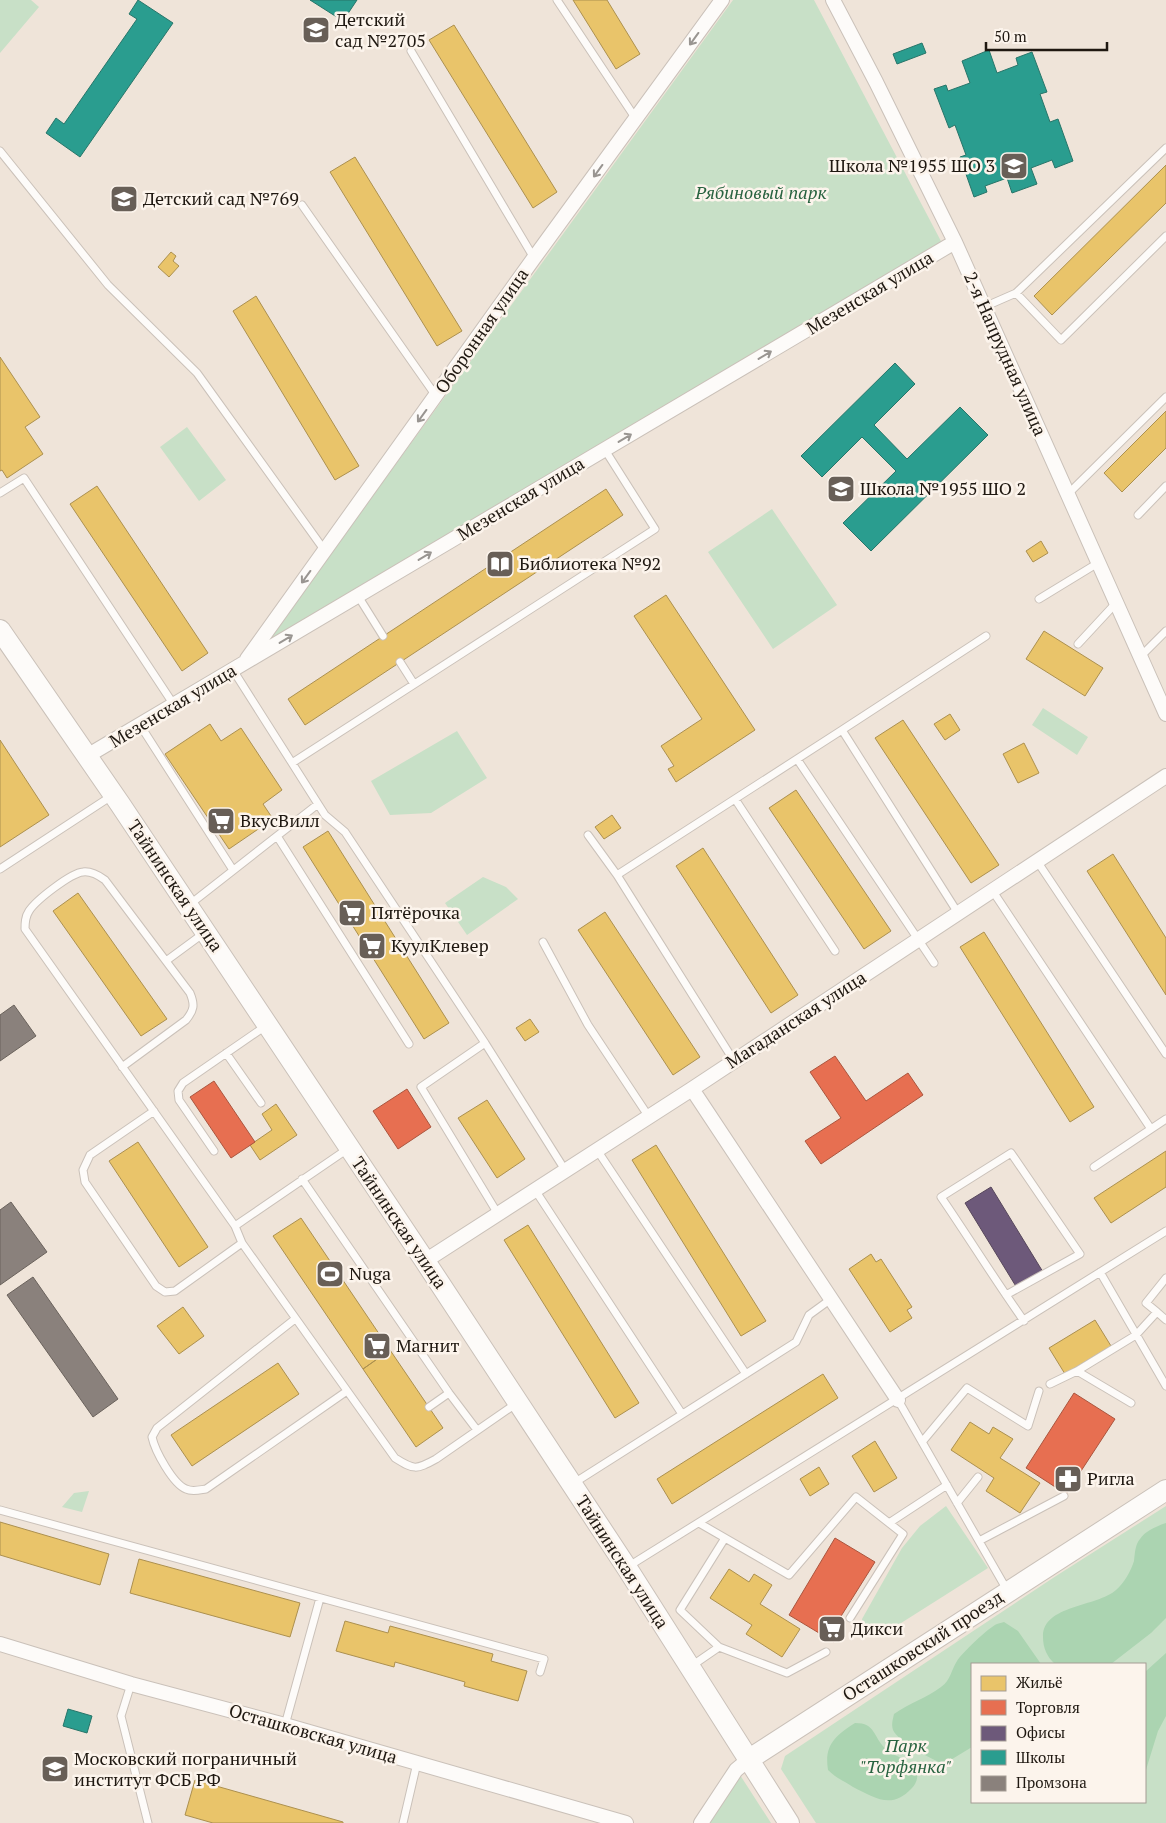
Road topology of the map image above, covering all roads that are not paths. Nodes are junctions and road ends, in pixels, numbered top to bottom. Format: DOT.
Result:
graph roads {
  1 [pos="557,0"];
  2 [pos="722,0"];
  3 [pos="833,0"];
  4 [pos="410,51"];
  5 [pos="636,119"];
  6 [pos="1166,148"];
  7 [pos="0,151"];
  8 [pos="302,205"];
  9 [pos="1166,236"];
  10 [pos="955,242"];
  11 [pos="534,258"];
  12 [pos="1016,293"];
  13 [pos="984,307"];
  14 [pos="436,397"];
  15 [pos="1166,397"];
  16 [pos="605,450"];
  17 [pos="1166,486"];
  18 [pos="0,493"];
  19 [pos="1067,494"];
  20 [pos="1138,515"];
  21 [pos="325,551"];
  22 [pos="1098,563"];
  23 [pos="358,596"];
  24 [pos="1039,599"];
  25 [pos="1116,603"];
  26 [pos="0,630"];
  27 [pos="1166,631"];
  28 [pos="383,636"];
  29 [pos="986,636"];
  30 [pos="1078,644"];
  31 [pos="1140,657"];
  32 [pos="400,662"];
  33 [pos="238,667"];
  34 [pos="414,684"];
  35 [pos="174,705"];
  36 [pos="1166,714"];
  37 [pos="140,725"];
  38 [pos="842,730"];
  39 [pos="87,756"];
  40 [pos="797,759"];
  41 [pos="292,764"];
  42 [pos="1166,776"];
  43 [pos="113,794"];
  44 [pos="735,799"];
  45 [pos="318,804"];
  46 [pos="588,835"];
  47 [pos="277,836"];
  48 [pos="1037,861"];
  49 [pos="0,869"];
  50 [pos="233,870"];
  51 [pos="617,876"];
  52 [pos="992,890"];
  53 [pos="187,906"];
  54 [pos="958,913"];
  55 [pos="205,932"];
  56 [pos="917,940"];
  57 [pos="543,942"];
  58 [pos="835,951"];
  59 [pos="166,961"];
  60 [pos="934,964"];
  61 [pos="267,1025"];
  62 [pos="485,1043"];
  63 [pos="409,1044"];
  64 [pos="226,1053"];
  65 [pos="1166,1054"];
  66 [pos="734,1061"];
  67 [pos="122,1067"];
  68 [pos="692,1089"];
  69 [pos="261,1104"];
  70 [pos="154,1111"];
  71 [pos="649,1117"];
  72 [pos="1166,1119"];
  73 [pos="1151,1129"];
  74 [pos="349,1148"];
  75 [pos="596,1150"];
  76 [pos="214,1151"];
  77 [pos="1094,1167"];
  78 [pos="565,1170"];
  79 [pos="302,1180"];
  80 [pos="535,1190"];
  81 [pos="498,1214"];
  82 [pos="235,1226"];
  83 [pos="1166,1231"];
  84 [pos="242,1242"];
  85 [pos="424,1261"];
  86 [pos="1100,1272"];
  87 [pos="1166,1278"];
  88 [pos="1006,1295"];
  89 [pos="831,1299"];
  90 [pos="1157,1312"];
  91 [pos="296,1319"];
  92 [pos="1166,1320"];
  93 [pos="1024,1321"];
  94 [pos="1136,1335"];
  95 [pos="1077,1371"];
  96 [pos="746,1374"];
  97 [pos="1050,1384"];
  98 [pos="1166,1386"];
  99 [pos="346,1391"];
  100 [pos="1039,1391"];
  101 [pos="449,1393"];
  102 [pos="898,1400"];
  103 [pos="518,1402"];
  104 [pos="1130,1403"];
  105 [pos="429,1407"];
  106 [pos="682,1414"];
  107 [pos="477,1430"];
  108 [pos="922,1442"];
  109 [pos="978,1477"];
  110 [pos="572,1484"];
  111 [pos="947,1485"];
  112 [pos="1166,1490"];
  113 [pos="1064,1496"];
  114 [pos="957,1503"];
  115 [pos="0,1510"];
  116 [pos="699,1523"];
  117 [pos="889,1523"];
  118 [pos="725,1538"];
  119 [pos="979,1541"];
  120 [pos="627,1568"];
  121 [pos="1008,1591"];
  122 [pos="320,1598"];
  123 [pos="850,1618"];
  124 [pos="0,1644"];
  125 [pos="719,1648"];
  126 [pos="826,1652"];
  127 [pos="689,1668"];
  128 [pos="540,1672"];
  129 [pos="131,1684"];
  130 [pos="285,1725"];
  131 [pos="748,1760"];
  132 [pos="417,1763"];
  133 [pos="148,1823"];
  134 [pos="403,1823"];
  135 [pos="626,1823"];
  136 [pos="701,1823"];
  137 [pos="789,1823"];
  1 -- 5 [label="lane"];
  2 -- 5 [label="street, Оборонная улица, one-way"];
  3 -- 10 [label="street, 2-я Напрудная улица"];
  4 -- 11 [label="lane"];
  5 -- 11 [label="street, Оборонная улица, one-way"];
  6 -- 12 [label="lane"];
  7 -- 21 [label="lane"];
  8 -- 14 [label="lane"];
  9 -- 12 [label="lane"];
  10 -- 13 [label="street, 2-я Напрудная улица"];
  16 -- 10 [label="street, Мезенская улица, one-way"];
  11 -- 14 [label="street, Оборонная улица"];
  12 -- 13 [label="lane"];
  13 -- 19 [label="street, 2-я Напрудная улица"];
  14 -- 21 [label="street, Оборонная улица, one-way"];
  15 -- 19 [label="lane"];
  23 -- 16 [label="street, Мезенская улица, one-way"];
  16 -- 34 [label="lane"];
  17 -- 20 [label="lane"];
  18 -- 35 [label="lane"];
  19 -- 22 [label="street, 2-я Напрудная улица"];
  21 -- 33 [label="street, Оборонная улица, one-way"];
  22 -- 24 [label="lane"];
  22 -- 25 [label="street, 2-я Напрудная улица"];
  23 -- 28 [label="lane"];
  33 -- 23 [label="street, Мезенская улица, one-way"];
  25 -- 30 [label="lane"];
  25 -- 31 [label="street, 2-я Напрудная улица"];
  26 -- 39 [label="main road, Тайнинская улица"];
  27 -- 31 [label="lane"];
  29 -- 38 [label="lane"];
  31 -- 36 [label="street, 2-я Напрудная улица"];
  32 -- 34 [label="lane"];
  33 -- 35 [label="street, Мезенская улица"];
  33 -- 41 [label="lane"];
  34 -- 41 [label="lane"];
  35 -- 37 [label="street, Мезенская улица"];
  37 -- 39 [label="street, Мезенская улица"];
  37 -- 50 [label="lane"];
  38 -- 40 [label="lane"];
  38 -- 54 [label="lane"];
  39 -- 43 [label="main road, Тайнинская улица"];
  40 -- 44 [label="lane"];
  40 -- 56 [label="lane"];
  41 -- 45 [label="lane"];
  42 -- 48 [label="street, Магаданская улица"];
  43 -- 49 [label="lane"];
  43 -- 53 [label="main road, Тайнинская улица"];
  44 -- 51 [label="lane"];
  44 -- 58 [label="lane"];
  45 -- 47 [label="lane"];
  45 -- 62 [label="lane"];
  46 -- 51 [label="lane"];
  47 -- 50 [label="lane"];
  47 -- 63 [label="lane"];
  48 -- 52 [label="street, Магаданская улица"];
  48 -- 65 [label="lane"];
  50 -- 53 [label="lane"];
  51 -- 66 [label="lane"];
  52 -- 54 [label="street, Магаданская улица"];
  52 -- 73 [label="lane"];
  53 -- 55 [label="main road, Тайнинская улица"];
  54 -- 56 [label="street, Магаданская улица"];
  55 -- 59 [label="lane"];
  55 -- 61 [label="main road, Тайнинская улица"];
  56 -- 60 [label="lane"];
  56 -- 66 [label="street, Магаданская улица"];
  57 -- 71 [label="lane"];
  59 -- 67 [label="lane"];
  59 -- 67 [label="lane"];
  61 -- 64 [label="lane"];
  61 -- 74 [label="main road, Тайнинская улица"];
  62 -- 78 [label="lane"];
  62 -- 81 [label="lane"];
  64 -- 69 [label="lane"];
  64 -- 76 [label="lane"];
  66 -- 68 [label="street, Магаданская улица"];
  67 -- 70 [label="lane"];
  68 -- 71 [label="street, Магаданская улица"];
  68 -- 89 [label="street"];
  70 -- 82 [label="lane"];
  70 -- 84 [label="lane"];
  71 -- 75 [label="street, Магаданская улица"];
  72 -- 73 [label="lane"];
  73 -- 77 [label="lane"];
  74 -- 79 [label="lane"];
  74 -- 85 [label="main road, Тайнинская улица"];
  75 -- 78 [label="street, Магаданская улица"];
  75 -- 96 [label="lane"];
  78 -- 80 [label="street, Магаданская улица"];
  79 -- 82 [label="lane"];
  79 -- 101 [label="lane"];
  80 -- 81 [label="street, Магаданская улица"];
  80 -- 106 [label="lane"];
  81 -- 85 [label="street, Магаданская улица"];
  82 -- 84 [label="lane"];
  83 -- 86 [label="lane"];
  84 -- 91 [label="lane"];
  85 -- 103 [label="main road, Тайнинская улица"];
  86 -- 93 [label="lane"];
  86 -- 94 [label="lane"];
  87 -- 90 [label="lane"];
  88 -- 88 [label="lane"];
  88 -- 93 [label="lane"];
  89 -- 96 [label="lane"];
  89 -- 102 [label="street"];
  90 -- 92 [label="lane"];
  90 -- 94 [label="lane"];
  91 -- 99 [label="lane"];
  91 -- 99 [label="lane"];
  93 -- 102 [label="lane"];
  94 -- 95 [label="lane"];
  94 -- 98 [label="lane"];
  95 -- 97 [label="lane"];
  95 -- 104 [label="lane"];
  96 -- 106 [label="lane"];
  99 -- 107 [label="lane"];
  100 -- 108 [label="lane"];
  101 -- 105 [label="lane"];
  101 -- 107 [label="lane"];
  102 -- 108 [label="lane"];
  102 -- 116 [label="lane"];
  103 -- 107 [label="lane"];
  103 -- 110 [label="main road, Тайнинская улица"];
  106 -- 110 [label="lane"];
  108 -- 111 [label="lane"];
  109 -- 114 [label="lane"];
  110 -- 120 [label="main road, Тайнинская улица"];
  111 -- 114 [label="lane"];
  111 -- 117 [label="lane"];
  112 -- 121 [label="main road, Осташковский проезд"];
  113 -- 119 [label="lane"];
  114 -- 119 [label="lane"];
  115 -- 122 [label="lane"];
  116 -- 118 [label="lane"];
  116 -- 120 [label="lane"];
  117 -- 118 [label="lane"];
  117 -- 123 [label="lane"];
  118 -- 125 [label="lane"];
  119 -- 121 [label="lane"];
  120 -- 127 [label="main road, Тайнинская улица"];
  121 -- 131 [label="main road, Осташковский проезд"];
  122 -- 128 [label="lane"];
  122 -- 130 [label="lane"];
  124 -- 129 [label="street, Осташковская улица"];
  125 -- 126 [label="lane"];
  125 -- 127 [label="lane"];
  127 -- 131 [label="main road, Тайнинская улица"];
  129 -- 130 [label="street, Осташковская улица"];
  129 -- 133 [label="lane"];
  130 -- 132 [label="street, Осташковская улица"];
  131 -- 136 [label="street, Осташковский проезд"];
  131 -- 137 [label="main road, Тайнинская улица"];
  132 -- 134 [label="lane"];
  132 -- 135 [label="street, Осташковская улица"];
}
